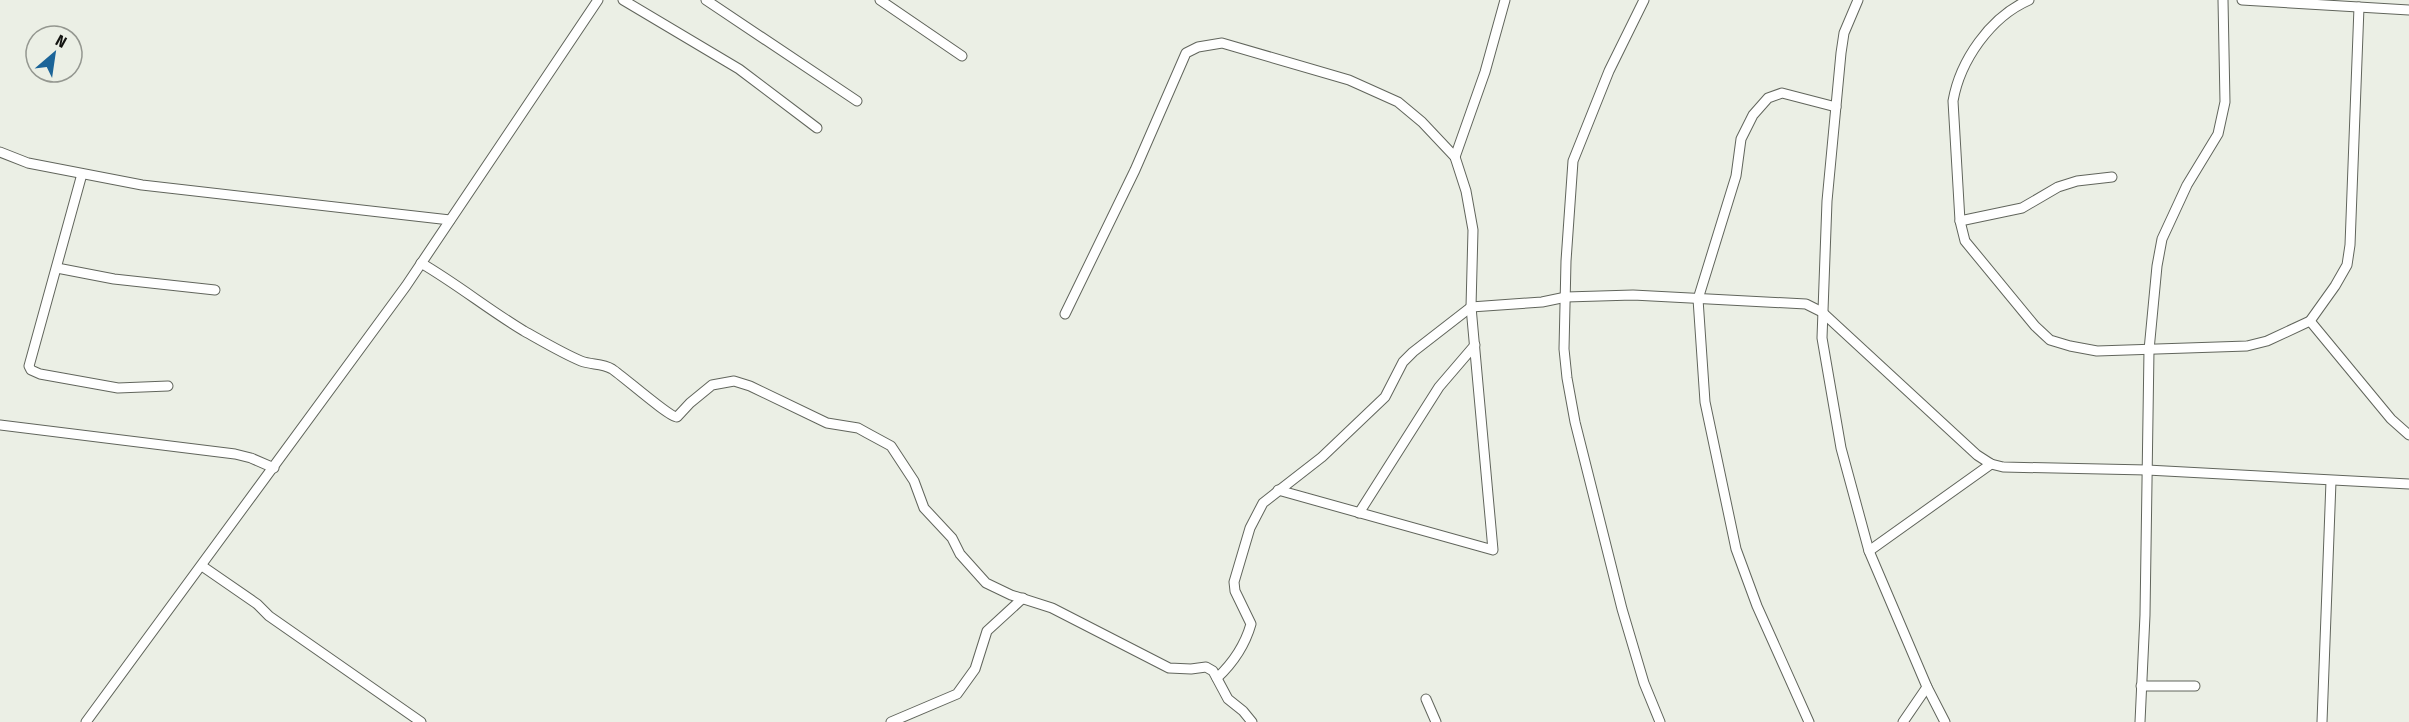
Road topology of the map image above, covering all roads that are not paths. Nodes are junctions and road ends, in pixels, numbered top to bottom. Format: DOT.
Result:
graph roads {
  1 [pos="598,0"];
  2 [pos="622,0"];
  3 [pos="706,0"];
  4 [pos="880,0"];
  5 [pos="1505,0"];
  6 [pos="1858,0"];
  7 [pos="2029,0"];
  8 [pos="2223,0"];
  9 [pos="2242,0"];
  10 [pos="1639,2"];
  11 [pos="2359,7"];
  12 [pos="2409,10"];
  13 [pos="962,56"];
  14 [pos="857,101"];
  15 [pos="1836,107"];
  16 [pos="817,128"];
  17 [pos="0,152"];
  18 [pos="1455,157"];
  19 [pos="82,174"];
  20 [pos="2112,177"];
  21 [pos="450,220"];
  22 [pos="1960,221"];
  23 [pos="421,263"];
  24 [pos="57,268"];
  25 [pos="215,290"];
  26 [pos="1566,297"];
  27 [pos="1698,299"];
  28 [pos="1471,307"];
  29 [pos="1822,312"];
  30 [pos="1065,314"];
  31 [pos="2310,321"];
  32 [pos="1475,345"];
  33 [pos="2149,350"];
  34 [pos="168,386"];
  35 [pos="0,424"];
  36 [pos="2409,435"];
  37 [pos="1991,464"];
  38 [pos="274,468"];
  39 [pos="2146,470"];
  40 [pos="2331,481"];
  41 [pos="2409,484"];
  42 [pos="1278,490"];
  43 [pos="1359,513"];
  44 [pos="1869,551"];
  45 [pos="202,566"];
  46 [pos="1023,598"];
  47 [pos="1217,678"];
  48 [pos="2141,686"];
  49 [pos="2195,686"];
  50 [pos="1927,687"];
  51 [pos="1426,699"];
  52 [pos="86,722"];
  53 [pos="421,722"];
  54 [pos="891,722"];
  55 [pos="1252,722"];
  56 [pos="1436,722"];
  57 [pos="1660,722"];
  58 [pos="1809,722"];
  59 [pos="1903,722"];
  60 [pos="1945,722"];
  61 [pos="2140,722"];
  62 [pos="2322,722"];
  1 -- 21 [label="street"];
  2 -- 16 [label="street"];
  3 -- 14 [label="street"];
  4 -- 13 [label="street"];
  5 -- 18 [label="street"];
  6 -- 15 [label="street"];
  7 -- 22 [label="street"];
  8 -- 33 [label="street"];
  9 -- 11 [label="street"];
  10 -- 26 [label="street"];
  11 -- 12 [label="street"];
  11 -- 31 [label="street"];
  15 -- 27 [label="street"];
  15 -- 29 [label="street"];
  17 -- 19 [label="street"];
  18 -- 28 [label="street"];
  18 -- 30 [label="street"];
  19 -- 21 [label="street"];
  19 -- 24 [label="street"];
  20 -- 22 [label="street"];
  21 -- 23 [label="street"];
  22 -- 33 [label="street"];
  23 -- 38 [label="street"];
  23 -- 46 [label="street"];
  24 -- 25 [label="street"];
  24 -- 34 [label="street"];
  26 -- 27 [label="street"];
  26 -- 28 [label="street"];
  26 -- 57 [label="street"];
  27 -- 29 [label="street"];
  27 -- 58 [label="street"];
  28 -- 32 [label="street"];
  28 -- 42 [label="street"];
  29 -- 37 [label="street"];
  29 -- 44 [label="street"];
  31 -- 33 [label="street"];
  31 -- 36 [label="street"];
  32 -- 43 [label="street"];
  32 -- 43 [label="street"];
  33 -- 39 [label="street"];
  35 -- 38 [label="street"];
  37 -- 39 [label="street"];
  37 -- 44 [label="street"];
  38 -- 45 [label="street"];
  39 -- 40 [label="street"];
  39 -- 48 [label="street"];
  40 -- 41 [label="street"];
  40 -- 62 [label="street"];
  42 -- 43 [label="street"];
  42 -- 47 [label="street"];
  44 -- 50 [label="street"];
  45 -- 52 [label="street"];
  45 -- 53 [label="street"];
  46 -- 47 [label="street"];
  46 -- 54 [label="street"];
  47 -- 55 [label="street"];
  48 -- 49 [label="street"];
  48 -- 61 [label="street"];
  50 -- 59 [label="street"];
  50 -- 60 [label="street"];
  51 -- 56 [label="street"];
}
